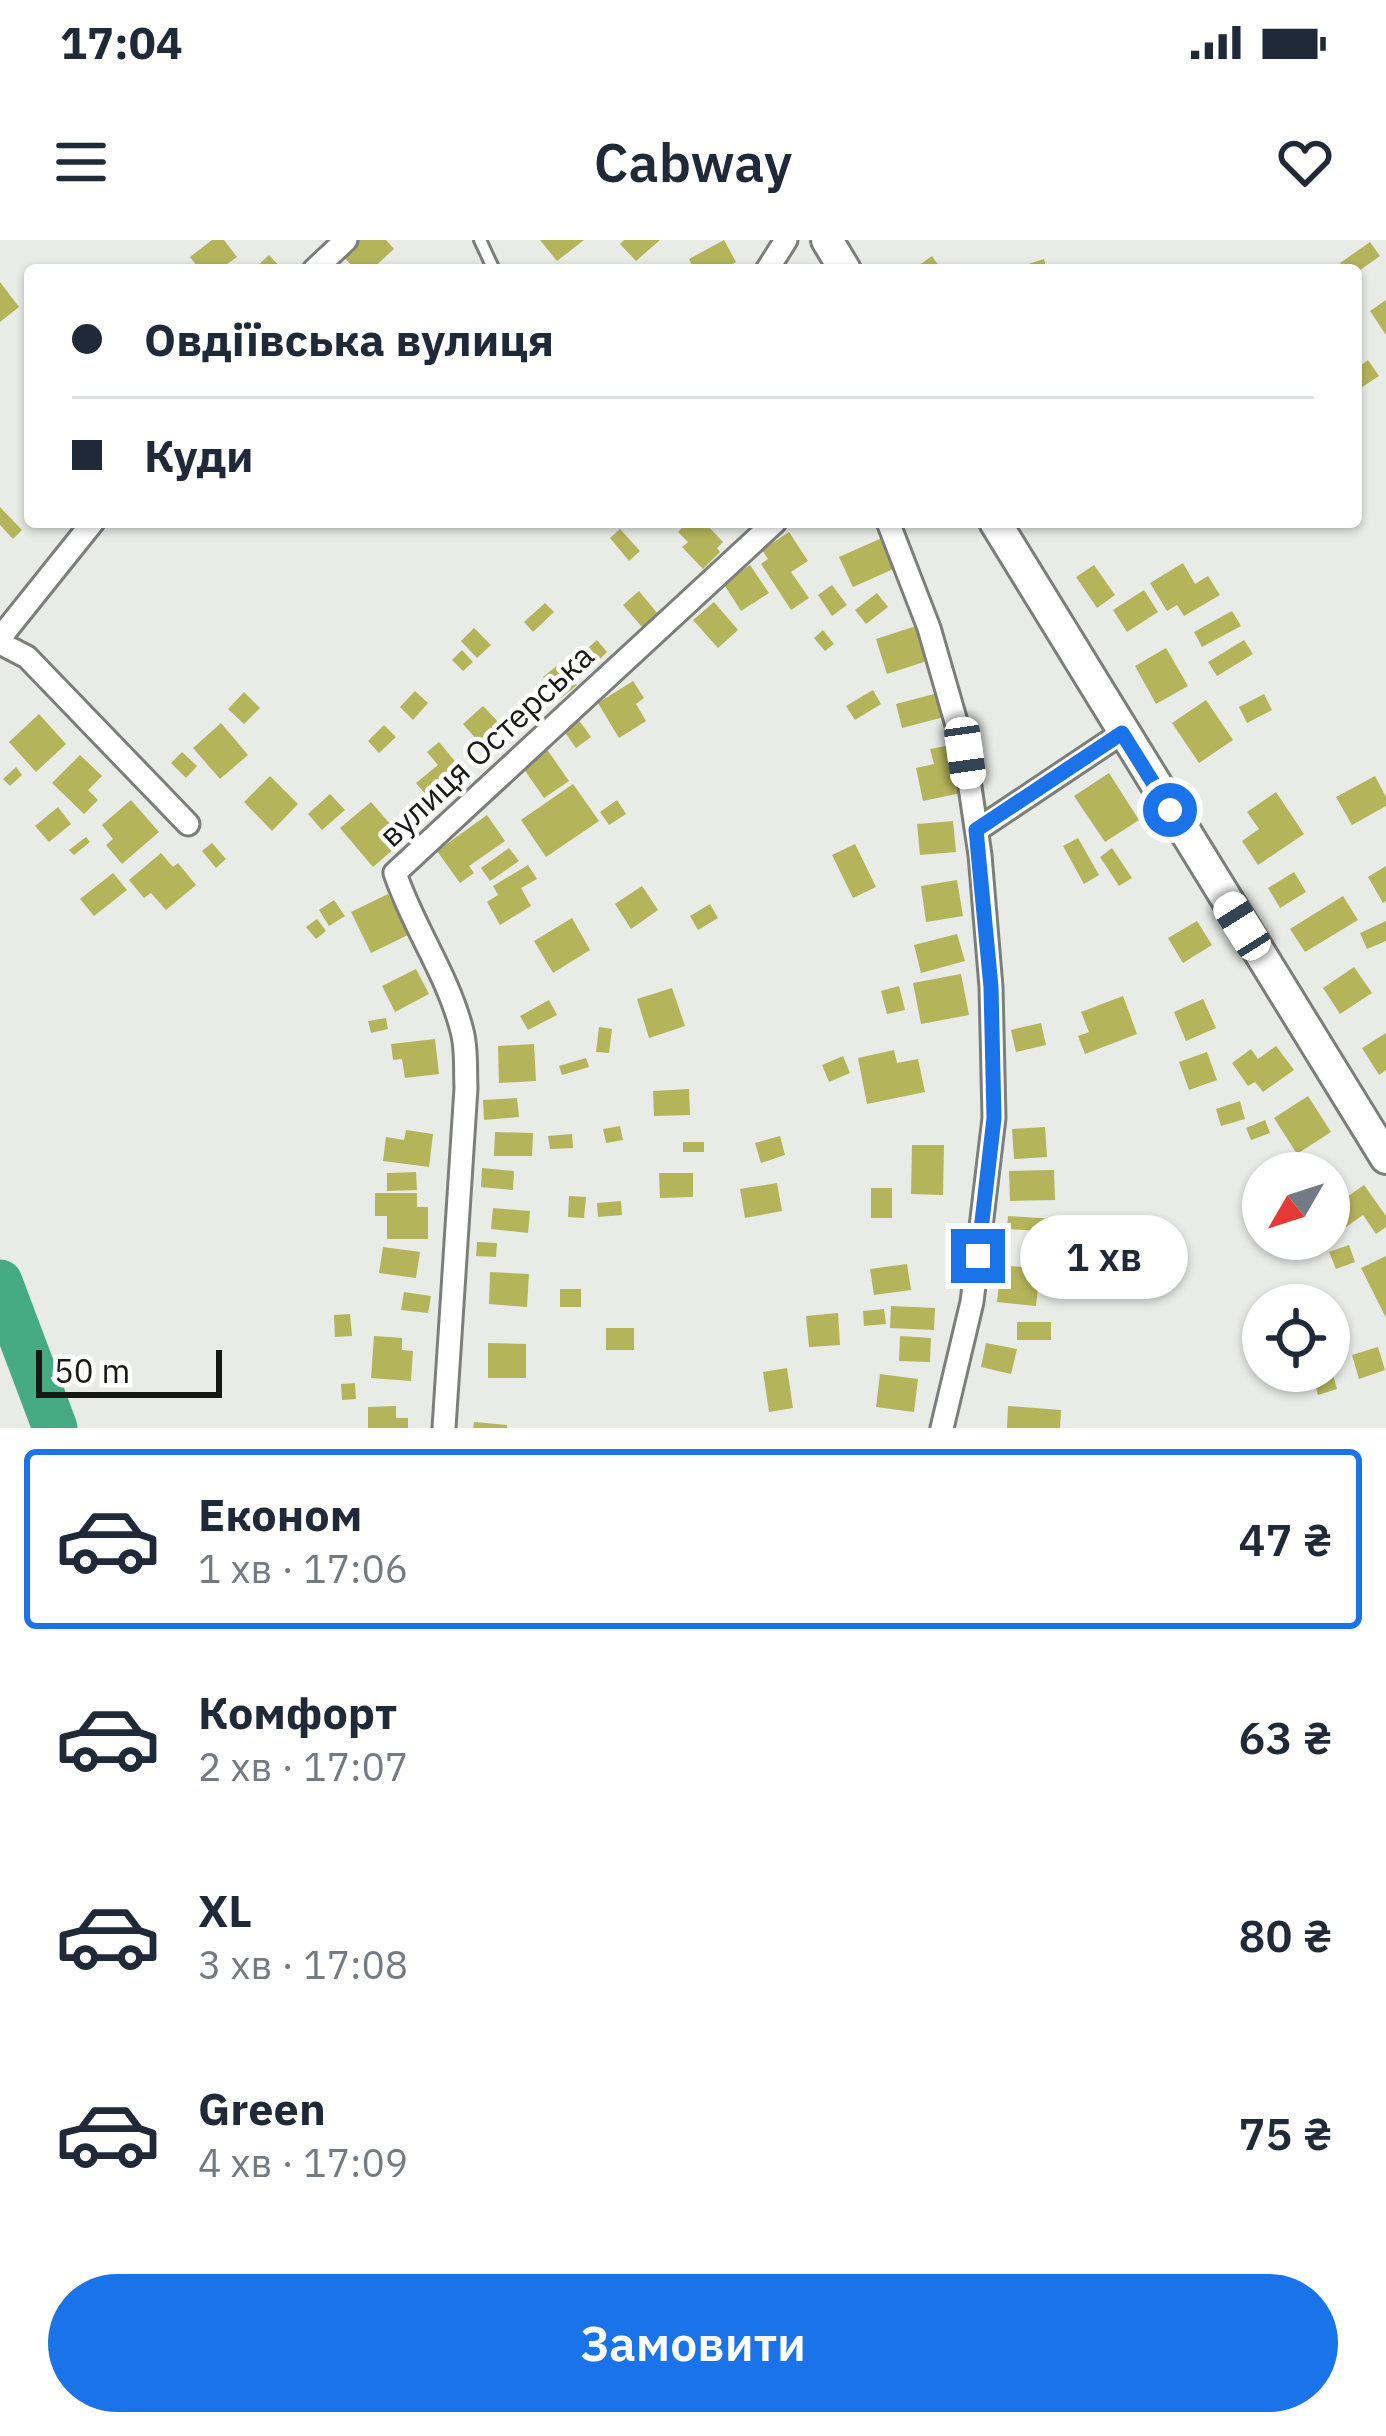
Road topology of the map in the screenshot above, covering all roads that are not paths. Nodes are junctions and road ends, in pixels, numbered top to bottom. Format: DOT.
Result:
graph roads {
  1 [pos="346,240"];
  2 [pos="320,264"];
  3 [pos="88,528"];
  4 [pos="768,528"];
  5 [pos="890,528"];
  6 [pos="999,528"];
  7 [pos="0,641"];
  8 [pos="1122,733"];
  9 [pos="188,824"];
  10 [pos="976,830"];
  11 [pos="1386,1158"];
  12 [pos="444,1428"];
  13 [pos="942,1428"];
  1 -- 2 [label="street"];
  3 -- 7 [label="street"];
  4 -- 12 [label="street, вулиця Остерська"];
  5 -- 10 [label="street"];
  6 -- 8 [label="main road"];
  7 -- 9 [label="street"];
  8 -- 10 [label="street"];
  8 -- 11 [label="main road"];
  10 -- 13 [label="street"];
}
